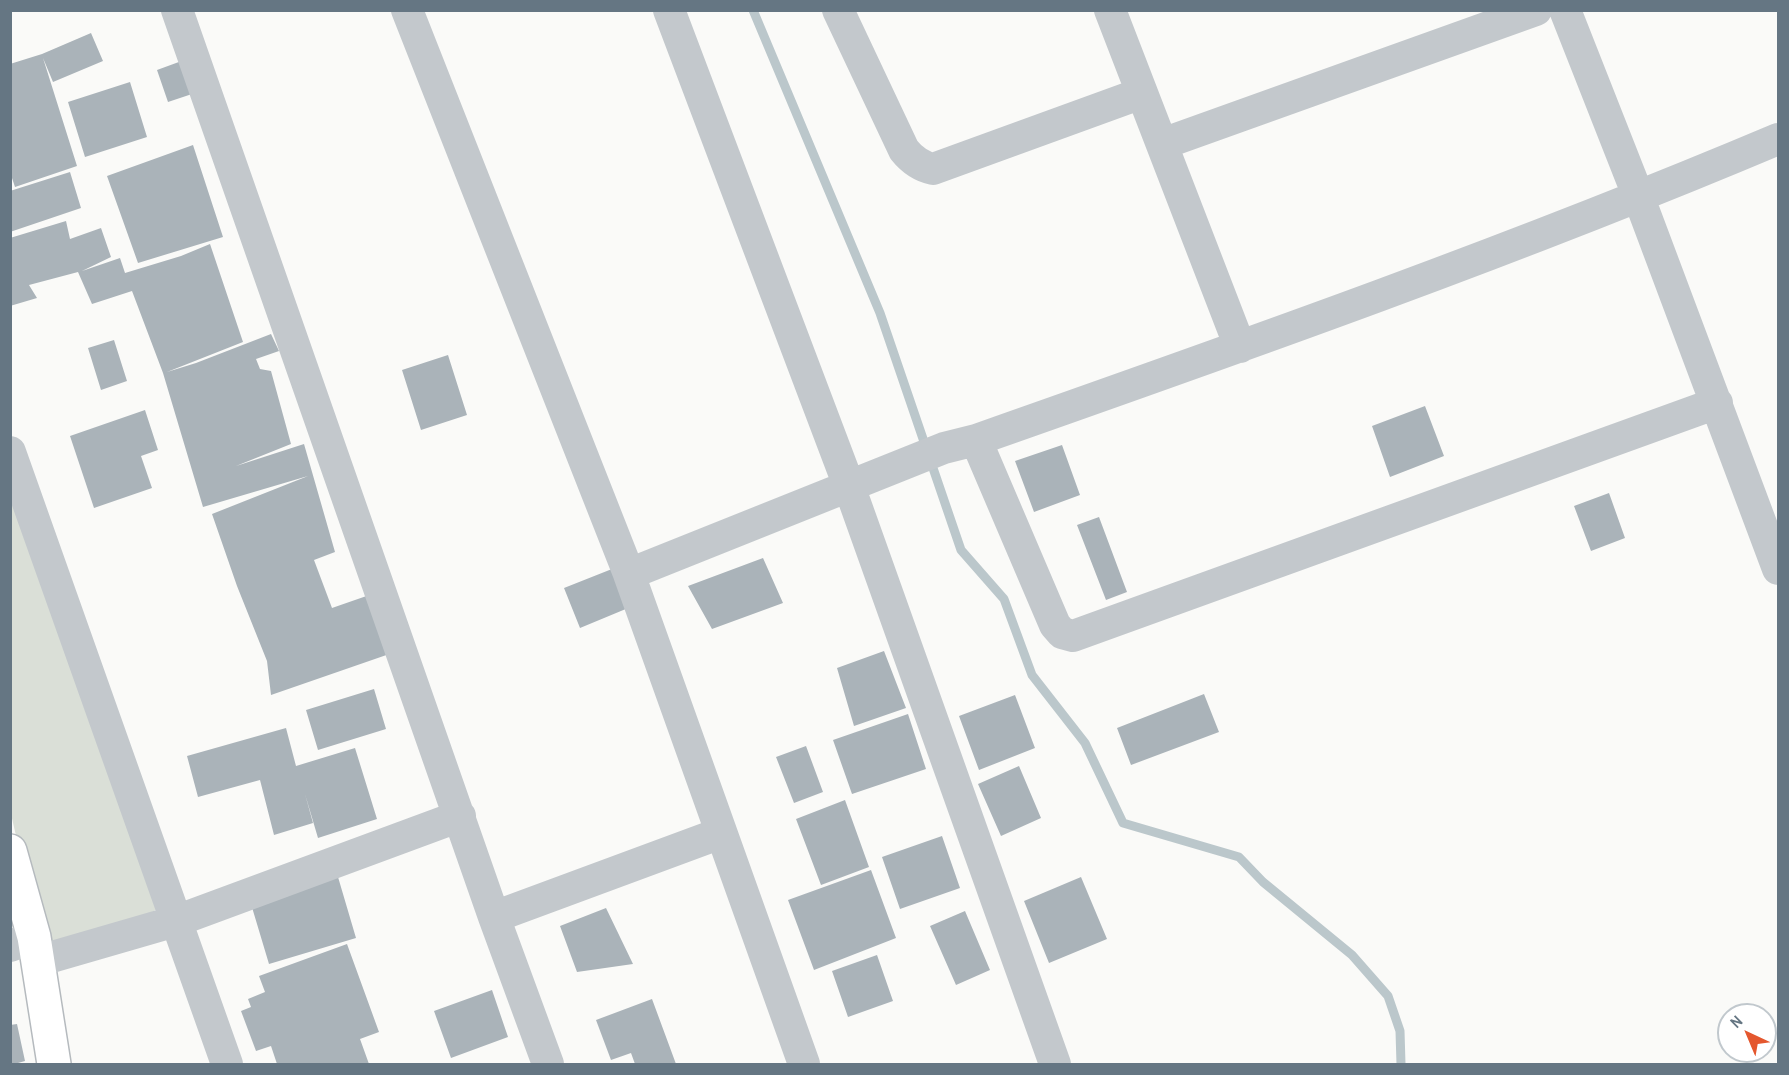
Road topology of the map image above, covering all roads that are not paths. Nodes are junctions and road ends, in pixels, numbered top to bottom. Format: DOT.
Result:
graph roads {
  1 [pos="177,10"];
  2 [pos="407,10"];
  3 [pos="669,10"];
  4 [pos="838,10"];
  5 [pos="1110,10"];
  6 [pos="1536,10"];
  7 [pos="1565,10"];
  8 [pos="1142,93"];
  9 [pos="1779,139"];
  10 [pos="1162,144"];
  11 [pos="1639,198"];
  12 [pos="1240,347"];
  13 [pos="1717,403"];
  14 [pos="976,440"];
  15 [pos="10,452"];
  16 [pos="849,486"];
  17 [pos="1779,569"];
  18 [pos="629,574"];
  19 [pos="460,816"];
  20 [pos="721,833"];
  21 [pos="10,851"];
  22 [pos="494,917"];
  23 [pos="176,921"];
  24 [pos="28,948"];
  25 [pos="54,1065"];
  26 [pos="227,1065"];
  27 [pos="548,1065"];
  28 [pos="804,1065"];
  29 [pos="1055,1065"];
  1 -- 19 [label="street"];
  2 -- 18 [label="street"];
  3 -- 16 [label="street"];
  4 -- 8 [label="street"];
  5 -- 8 [label="street"];
  6 -- 10 [label="street"];
  7 -- 11 [label="street"];
  8 -- 10 [label="street"];
  9 -- 11 [label="street"];
  10 -- 12 [label="street"];
  11 -- 12 [label="street"];
  11 -- 13 [label="street"];
  12 -- 14 [label="street"];
  13 -- 14 [label="street"];
  13 -- 17 [label="street"];
  14 -- 16 [label="street"];
  15 -- 23 [label="street"];
  16 -- 18 [label="street"];
  16 -- 29 [label="street"];
  18 -- 20 [label="street"];
  19 -- 22 [label="street"];
  19 -- 23 [label="street"];
  20 -- 22 [label="street"];
  20 -- 28 [label="street"];
  21 -- 24 [label="main road"];
  22 -- 27 [label="street"];
  23 -- 24 [label="street"];
  23 -- 26 [label="street"];
  24 -- 25 [label="main road"];
}
